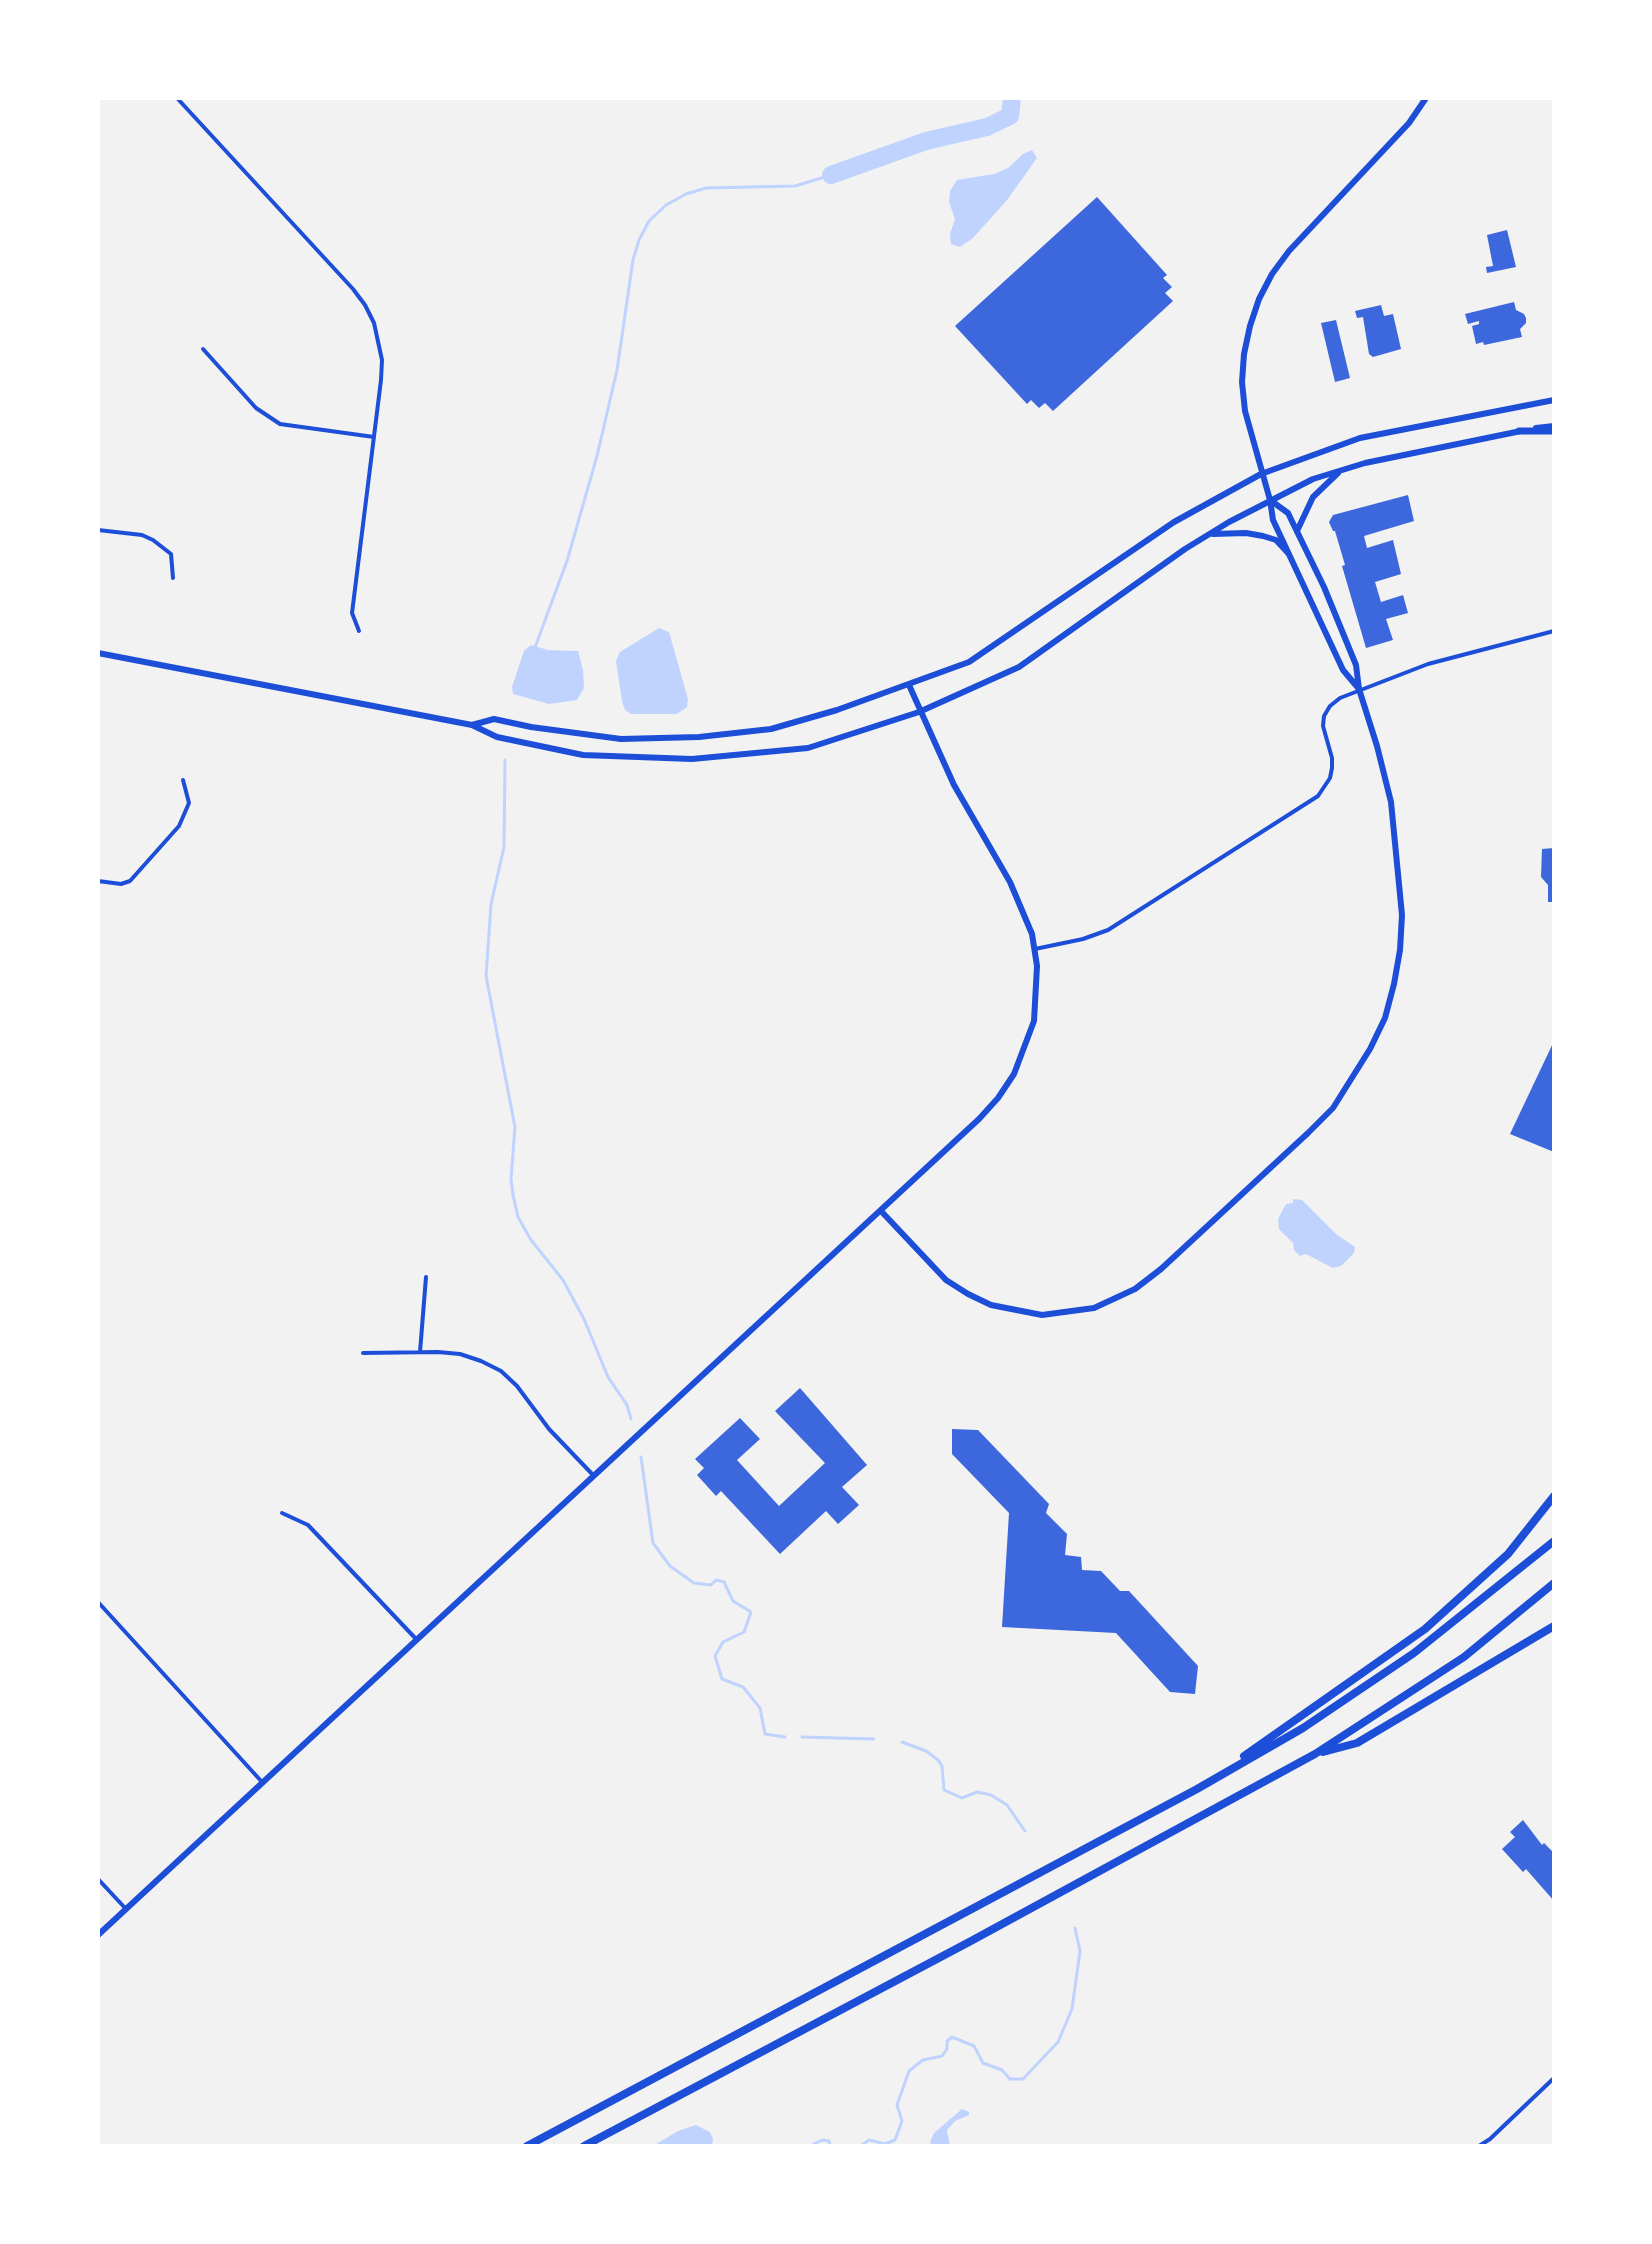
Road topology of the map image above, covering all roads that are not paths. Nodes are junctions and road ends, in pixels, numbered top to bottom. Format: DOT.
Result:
graph roads {
  1 [pos="177,98"];
  2 [pos="1426,98"];
  3 [pos="203,349"];
  4 [pos="1554,400"];
  5 [pos="1554,428"];
  6 [pos="1519,431"];
  7 [pos="374,437"];
  8 [pos="1340,470"];
  9 [pos="1261,474"];
  10 [pos="1270,500"];
  11 [pos="98,530"];
  12 [pos="1297,531"];
  13 [pos="1210,534"];
  14 [pos="1288,553"];
  15 [pos="173,578"];
  16 [pos="359,631"];
  17 [pos="1554,631"];
  18 [pos="98,653"];
  19 [pos="909,685"];
  20 [pos="1359,689"];
  21 [pos="919,712"];
  22 [pos="472,725"];
  23 [pos="183,780"];
  24 [pos="98,881"];
  25 [pos="1035,949"];
  26 [pos="881,1211"];
  27 [pos="426,1277"];
  28 [pos="420,1352"];
  29 [pos="363,1353"];
  30 [pos="594,1476"];
  31 [pos="1554,1496"];
  32 [pos="282,1513"];
  33 [pos="1554,1541"];
  34 [pos="1554,1583"];
  35 [pos="98,1602"];
  36 [pos="1554,1626"];
  37 [pos="417,1640"];
  38 [pos="1315,1754"];
  39 [pos="262,1782"];
  40 [pos="1197,1789"];
  41 [pos="98,1879"];
  42 [pos="126,1909"];
  43 [pos="98,1935"];
  44 [pos="1554,2078"];
  45 [pos="527,2146"];
  46 [pos="584,2146"];
  47 [pos="1479,2146"];
  1 -- 7 [label="street"];
  2 -- 9 [label="street"];
  3 -- 7 [label="street"];
  4 -- 9 [label="street"];
  5 -- 6 [label="highway"];
  6 -- 8 [label="street"];
  7 -- 16 [label="street"];
  8 -- 10 [label="street"];
  8 -- 12 [label="street"];
  9 -- 10 [label="street"];
  9 -- 19 [label="street"];
  10 -- 12 [label="street"];
  10 -- 13 [label="street"];
  10 -- 14 [label="street"];
  11 -- 15 [label="street"];
  12 -- 20 [label="street"];
  13 -- 14 [label="street"];
  13 -- 21 [label="street"];
  14 -- 20 [label="street"];
  17 -- 20 [label="street"];
  18 -- 22 [label="street"];
  19 -- 21 [label="street"];
  19 -- 22 [label="street"];
  20 -- 25 [label="street"];
  20 -- 26 [label="street"];
  21 -- 22 [label="street"];
  21 -- 25 [label="street"];
  23 -- 24 [label="street"];
  25 -- 26 [label="street"];
  26 -- 30 [label="street"];
  27 -- 28 [label="street"];
  28 -- 29 [label="street"];
  28 -- 30 [label="street"];
  30 -- 37 [label="street"];
  31 -- 40 [label="highway"];
  32 -- 37 [label="street"];
  33 -- 40 [label="highway"];
  34 -- 38 [label="highway"];
  35 -- 39 [label="street"];
  36 -- 38 [label="highway"];
  37 -- 39 [label="street"];
  38 -- 46 [label="highway"];
  39 -- 42 [label="street"];
  40 -- 45 [label="highway"];
  41 -- 42 [label="street"];
  42 -- 43 [label="street"];
  44 -- 47 [label="street"];
}
